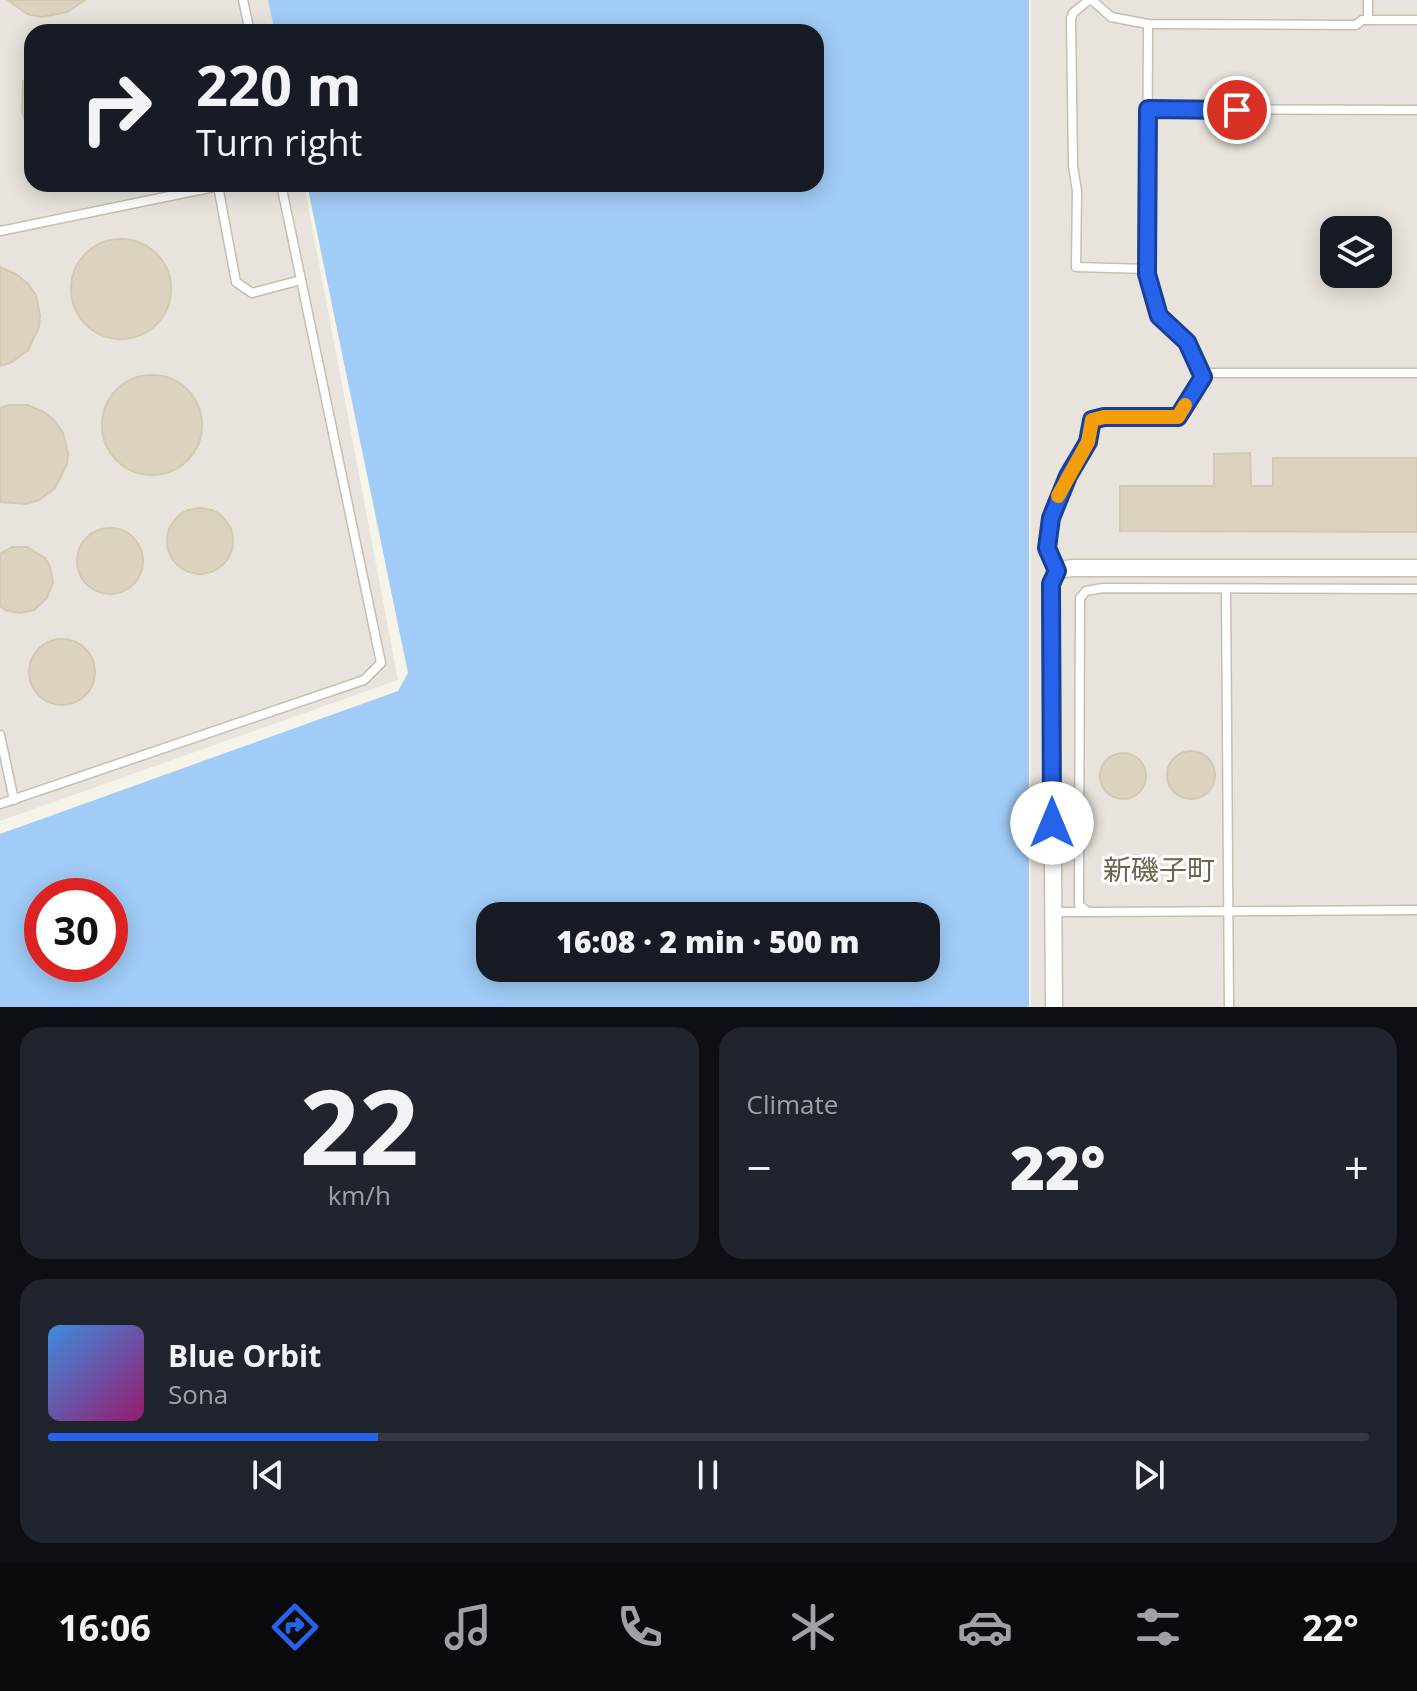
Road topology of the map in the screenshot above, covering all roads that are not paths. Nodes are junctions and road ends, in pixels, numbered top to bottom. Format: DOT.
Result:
graph roads {
  1 [pos="243,0"];
  2 [pos="1090,0"];
  3 [pos="1368,0"];
  4 [pos="1368,20"];
  5 [pos="1417,20"];
  6 [pos="248,24"];
  7 [pos="1148,24"];
  8 [pos="1148,109"];
  9 [pos="1417,110"];
  10 [pos="189,192"];
  11 [pos="224,192"];
  12 [pos="283,192"];
  13 [pos="0,231"];
  14 [pos="1147,269"];
  15 [pos="301,280"];
  16 [pos="1417,373"];
  17 [pos="1203,377"];
  18 [pos="1417,568"];
  19 [pos="1057,571"];
  20 [pos="1226,589"];
  21 [pos="1417,589"];
  22 [pos="0,735"];
  23 [pos="14,800"];
  24 [pos="0,804"];
  25 [pos="1417,910"];
  26 [pos="1053,912"];
  27 [pos="1088,912"];
  28 [pos="1229,912"];
  29 [pos="1054,1007"];
  30 [pos="1229,1007"];
  1 -- 6 [label="lane"];
  2 -- 7 [label="lane"];
  2 -- 14 [label="lane"];
  3 -- 4 [label="lane"];
  4 -- 5 [label="lane"];
  4 -- 7 [label="lane"];
  7 -- 8 [label="lane"];
  8 -- 9 [label="lane"];
  8 -- 14 [label="lane"];
  10 -- 13 [label="lane"];
  11 -- 15 [label="lane"];
  12 -- 15 [label="lane"];
  14 -- 17 [label="lane"];
  15 -- 23 [label="lane"];
  16 -- 17 [label="lane"];
  17 -- 19 [label="lane"];
  18 -- 19 [label="street"];
  19 -- 26 [label="street"];
  20 -- 21 [label="lane"];
  20 -- 27 [label="lane"];
  20 -- 28 [label="lane"];
  22 -- 23 [label="lane"];
  23 -- 24 [label="lane"];
  25 -- 28 [label="lane"];
  26 -- 27 [label="lane"];
  26 -- 29 [label="street"];
  27 -- 28 [label="lane"];
  28 -- 30 [label="lane"];
}
